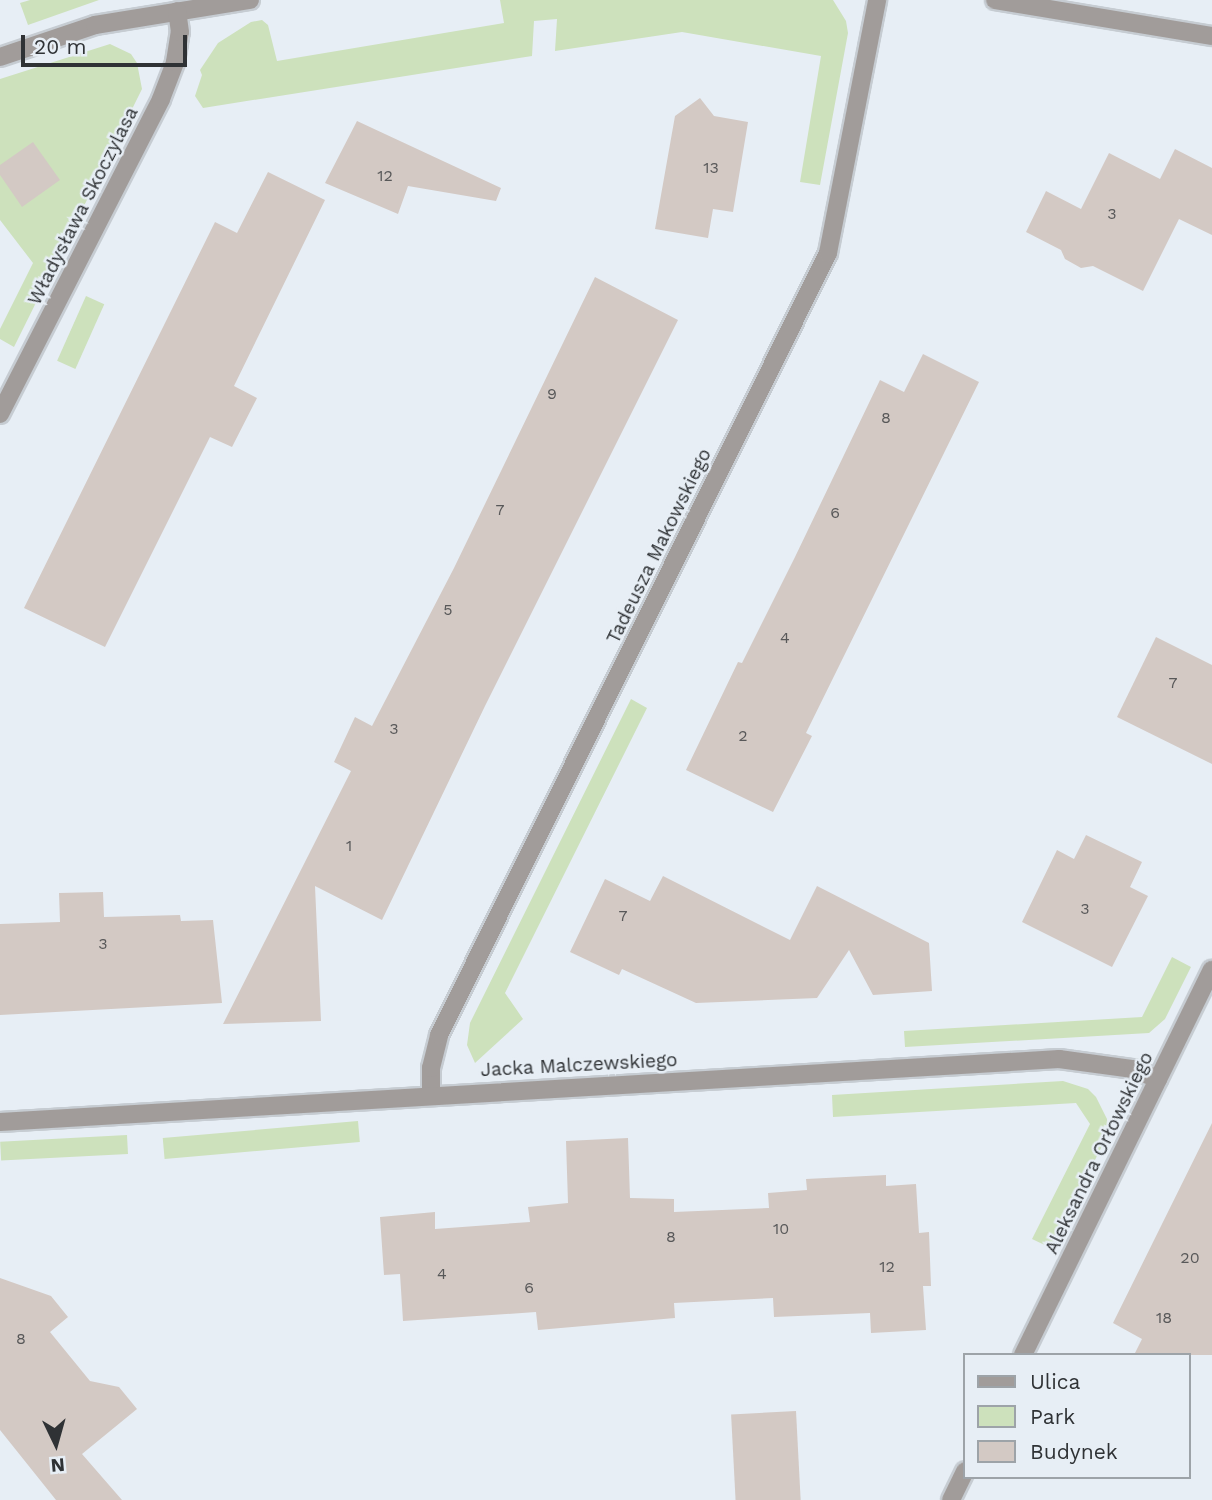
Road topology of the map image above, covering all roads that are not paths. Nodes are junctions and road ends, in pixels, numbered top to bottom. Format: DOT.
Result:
graph roads {
  1 [pos="250,0"];
  2 [pos="877,0"];
  3 [pos="995,0"];
  4 [pos="210,3"];
  5 [pos="177,11"];
  6 [pos="1212,36"];
  7 [pos="0,57"];
  8 [pos="0,414"];
  9 [pos="1212,970"];
  10 [pos="1158,1079"];
  11 [pos="431,1094"];
  12 [pos="0,1122"];
  13 [pos="1024,1353"];
  14 [pos="964,1473"];
  15 [pos="951,1500"];
  1 -- 4 [label="street"];
  2 -- 11 [label="street, Tadeusza Makowskiego"];
  3 -- 6 [label="street"];
  4 -- 5 [label="street"];
  5 -- 7 [label="street"];
  5 -- 8 [label="street, Władysława Skoczylasa"];
  9 -- 10 [label="street, Aleksandra Orłowskiego"];
  10 -- 11 [label="street, Jacka Malczewskiego"];
  10 -- 13 [label="street, Aleksandra Orłowskiego"];
  11 -- 12 [label="street, Jacka Malczewskiego"];
  14 -- 15 [label="street"];
}
